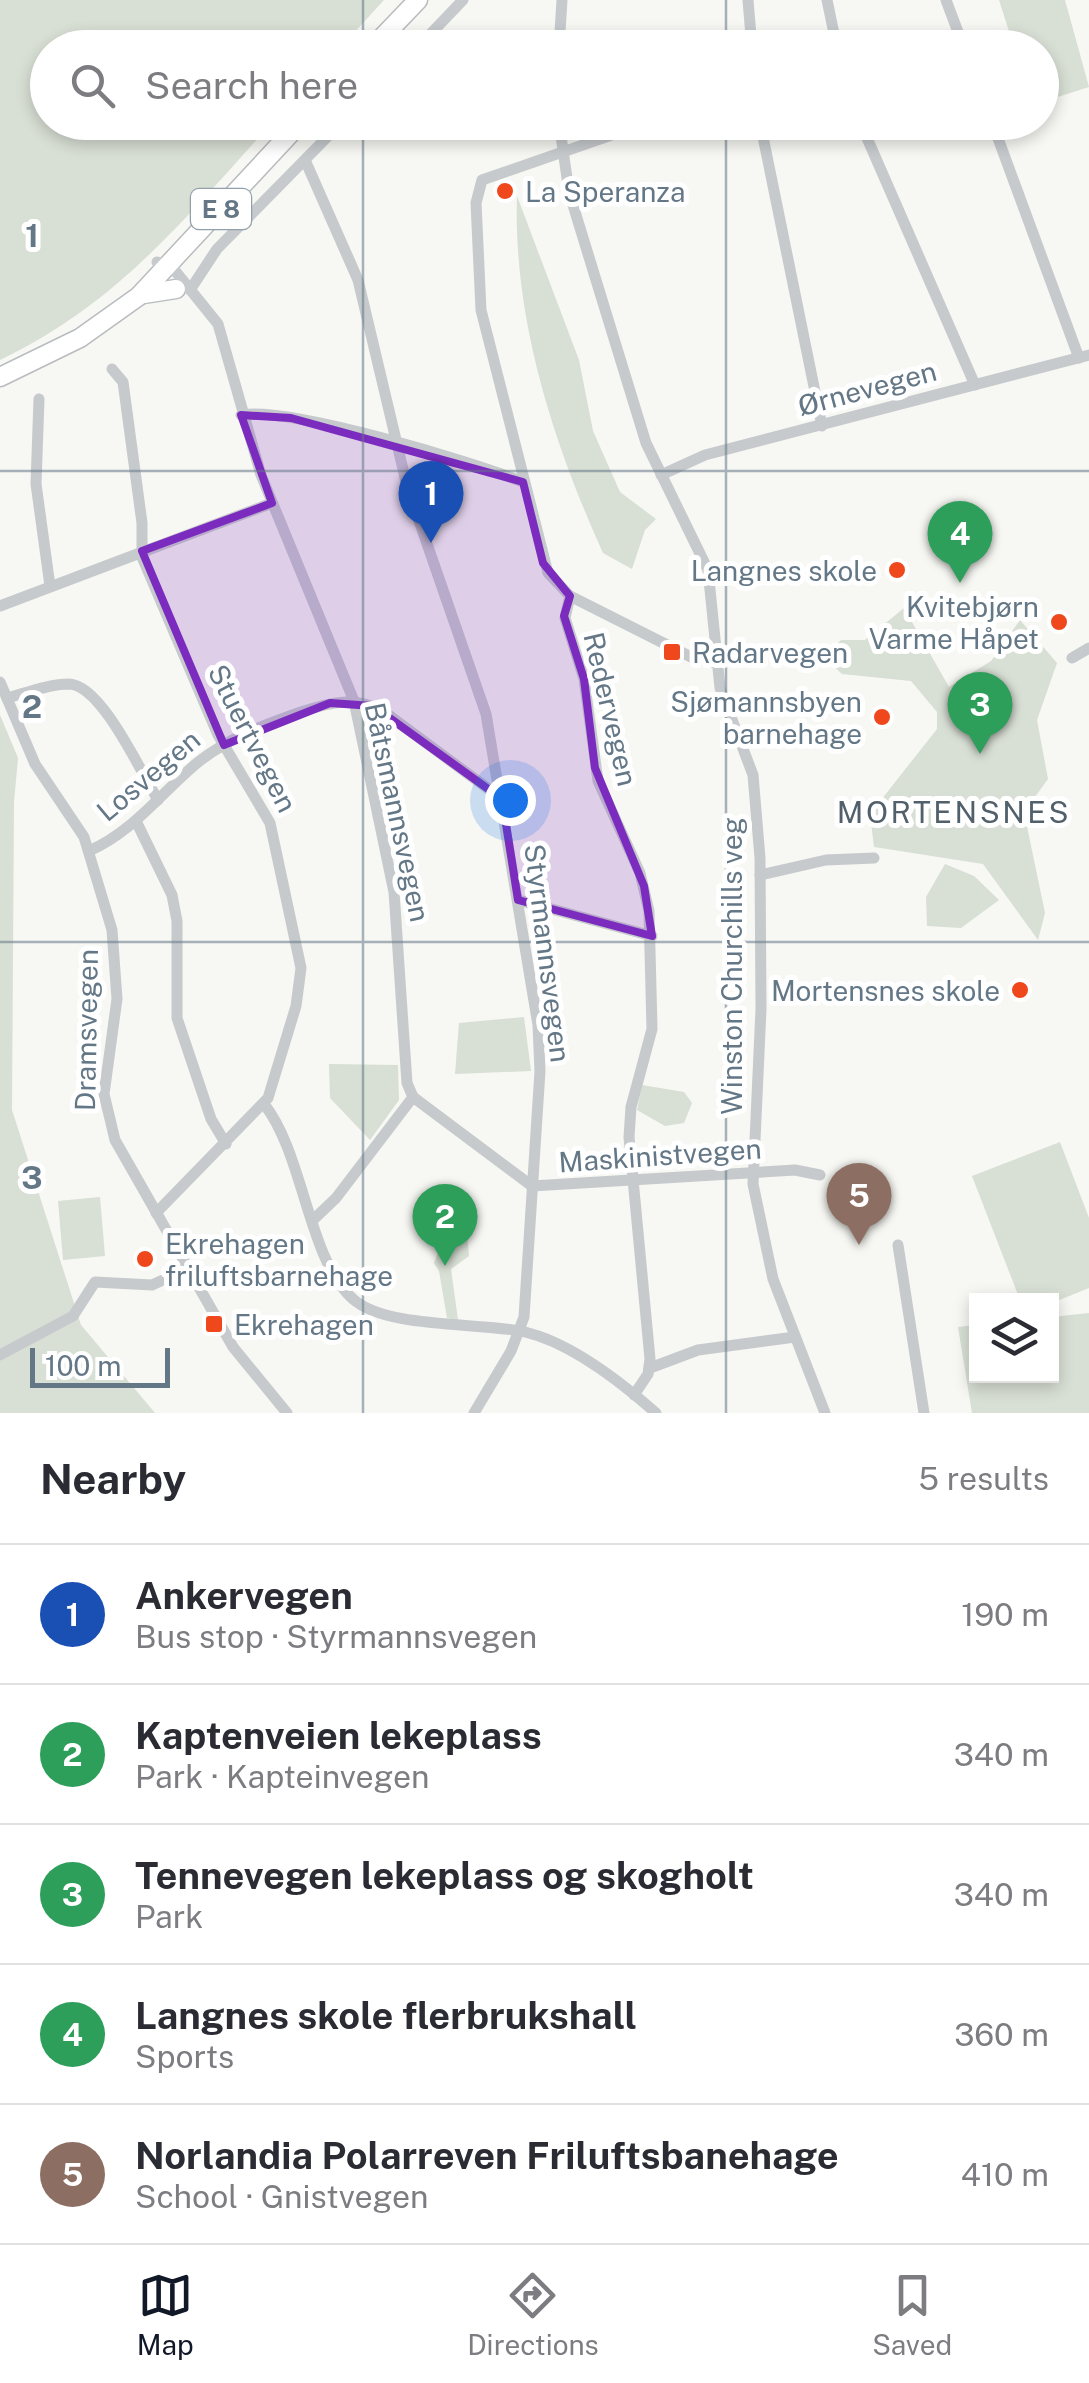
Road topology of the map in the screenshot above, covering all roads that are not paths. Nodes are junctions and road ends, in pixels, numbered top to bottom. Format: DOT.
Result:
graph roads {
  1 [pos="418,0"];
  2 [pos="463,0"];
  3 [pos="562,0"];
  4 [pos="748,0"];
  5 [pos="827,0"];
  6 [pos="946,0"];
  7 [pos="389,30"];
  8 [pos="434,30"];
  9 [pos="560,30"];
  10 [pos="750,30"];
  11 [pos="833,30"];
  12 [pos="957,30"];
  13 [pos="284,140"];
  14 [pos="324,140"];
  15 [pos="560,140"];
  16 [pos="601,140"];
  17 [pos="764,140"];
  18 [pos="868,140"];
  19 [pos="999,140"];
  20 [pos="560,155"];
  21 [pos="305,160"];
  22 [pos="163,266"];
  23 [pos="183,290"];
  24 [pos="139,296"];
  25 [pos="54,350"];
  26 [pos="1084,357"];
  27 [pos="112,369"];
  28 [pos="0,377"];
  29 [pos="974,385"];
  30 [pos="38,399"];
  31 [pos="241,415"];
  32 [pos="822,426"];
  33 [pos="396,446"];
  34 [pos="661,475"];
  35 [pos="523,482"];
  36 [pos="272,503"];
  37 [pos="142,551"];
  38 [pos="50,586"];
  39 [pos="570,596"];
  40 [pos="0,606"];
  41 [pos="1089,648"];
  42 [pos="1072,658"];
  43 [pos="716,663"];
  44 [pos="0,682"];
  45 [pos="7,698"];
  46 [pos="354,701"];
  47 [pos="224,745"];
  48 [pos="158,800"];
  49 [pos="502,800"];
  50 [pos="136,822"];
  51 [pos="89,851"];
  52 [pos="874,858"];
  53 [pos="760,875"];
  54 [pos="518,900"];
  55 [pos="652,936"];
  56 [pos="413,1098"];
  57 [pos="264,1104"];
  58 [pos="226,1144"];
  59 [pos="752,1175"];
  60 [pos="820,1175"];
  61 [pos="633,1184"];
  62 [pos="532,1186"];
  63 [pos="156,1213"];
  64 [pos="314,1220"];
  65 [pos="898,1245"];
  66 [pos="188,1269"];
  67 [pos="519,1331"];
  68 [pos="795,1337"];
  69 [pos="0,1355"];
  70 [pos="650,1368"];
  71 [pos="634,1395"];
  72 [pos="287,1413"];
  73 [pos="474,1413"];
  74 [pos="656,1413"];
  75 [pos="825,1413"];
  76 [pos="924,1413"];
  1 -- 7 [label="highway"];
  2 -- 8 [label="street"];
  3 -- 9 [label="street"];
  4 -- 10 [label="street"];
  5 -- 11 [label="street"];
  6 -- 12 [label="street"];
  13 -- 22 [label="highway, E 8"];
  14 -- 21 [label="street"];
  15 -- 20 [label="street, Winston Churchills veg"];
  16 -- 20 [label="street, Redervegen"];
  17 -- 32 [label="street"];
  18 -- 29 [label="street"];
  19 -- 26 [label="street"];
  20 -- 34 [label="street, Winston Churchills veg"];
  20 -- 35 [label="street, Redervegen"];
  21 -- 23 [label="street"];
  21 -- 33 [label="street, Styrmannsvegen"];
  22 -- 23 [label="street, Båtsmannsvegen"];
  22 -- 24 [label="highway, E 8"];
  22 -- 25 [label="highway, E 8"];
  23 -- 24 [label="highway, E 8"];
  23 -- 31 [label="street, Båtsmannsvegen"];
  24 -- 25 [label="highway, E 8"];
  25 -- 28 [label="highway, E 8"];
  26 -- 29 [label="street, Ørnevegen"];
  27 -- 37 [label="street, Stuertvegen"];
  29 -- 32 [label="street, Ørnevegen"];
  30 -- 38 [label="street"];
  31 -- 33 [label="street"];
  31 -- 36 [label="street, Båtsmannsvegen"];
  32 -- 34 [label="street, Ørnevegen"];
  33 -- 35 [label="street"];
  33 -- 49 [label="street, Styrmannsvegen"];
  34 -- 43 [label="street, Winston Churchills veg"];
  35 -- 39 [label="street, Redervegen"];
  36 -- 37 [label="street"];
  36 -- 46 [label="street, Båtsmannsvegen"];
  37 -- 38 [label="street"];
  37 -- 47 [label="street, Stuertvegen"];
  38 -- 40 [label="street"];
  39 -- 43 [label="street"];
  39 -- 55 [label="street, Redervegen"];
  41 -- 42 [label="street"];
  43 -- 53 [label="street, Winston Churchills veg"];
  44 -- 45 [label="street, Dramsvegen"];
  45 -- 48 [label="street"];
  45 -- 51 [label="street, Dramsvegen"];
  46 -- 47 [label="street, Losvegen"];
  46 -- 49 [label="street"];
  46 -- 56 [label="street, Båtsmannsvegen"];
  47 -- 48 [label="street, Losvegen"];
  47 -- 57 [label="street, Stuertvegen"];
  48 -- 50 [label="street, Losvegen"];
  49 -- 54 [label="street, Styrmannsvegen"];
  50 -- 51 [label="street, Losvegen"];
  50 -- 58 [label="street"];
  51 -- 63 [label="street, Dramsvegen"];
  52 -- 53 [label="street"];
  53 -- 59 [label="street, Winston Churchills veg"];
  54 -- 55 [label="street"];
  54 -- 62 [label="street, Styrmannsvegen"];
  55 -- 61 [label="street, Redervegen"];
  56 -- 62 [label="street, Maskinistvegen"];
  56 -- 64 [label="street"];
  57 -- 58 [label="street, Stuertvegen"];
  57 -- 64 [label="street"];
  58 -- 63 [label="street, Stuertvegen"];
  59 -- 60 [label="street, Maskinistvegen"];
  59 -- 61 [label="street, Maskinistvegen"];
  59 -- 68 [label="street, Winston Churchills veg"];
  61 -- 62 [label="street, Maskinistvegen"];
  61 -- 70 [label="street, Redervegen"];
  62 -- 67 [label="street, Styrmannsvegen"];
  63 -- 66 [label="street, Dramsvegen"];
  64 -- 67 [label="street"];
  65 -- 76 [label="street"];
  66 -- 69 [label="street"];
  66 -- 72 [label="street, Dramsvegen"];
  67 -- 71 [label="street"];
  67 -- 73 [label="street, Styrmannsvegen"];
  68 -- 70 [label="street"];
  68 -- 75 [label="street, Winston Churchills veg"];
  70 -- 71 [label="street"];
  71 -- 74 [label="street"];
}
